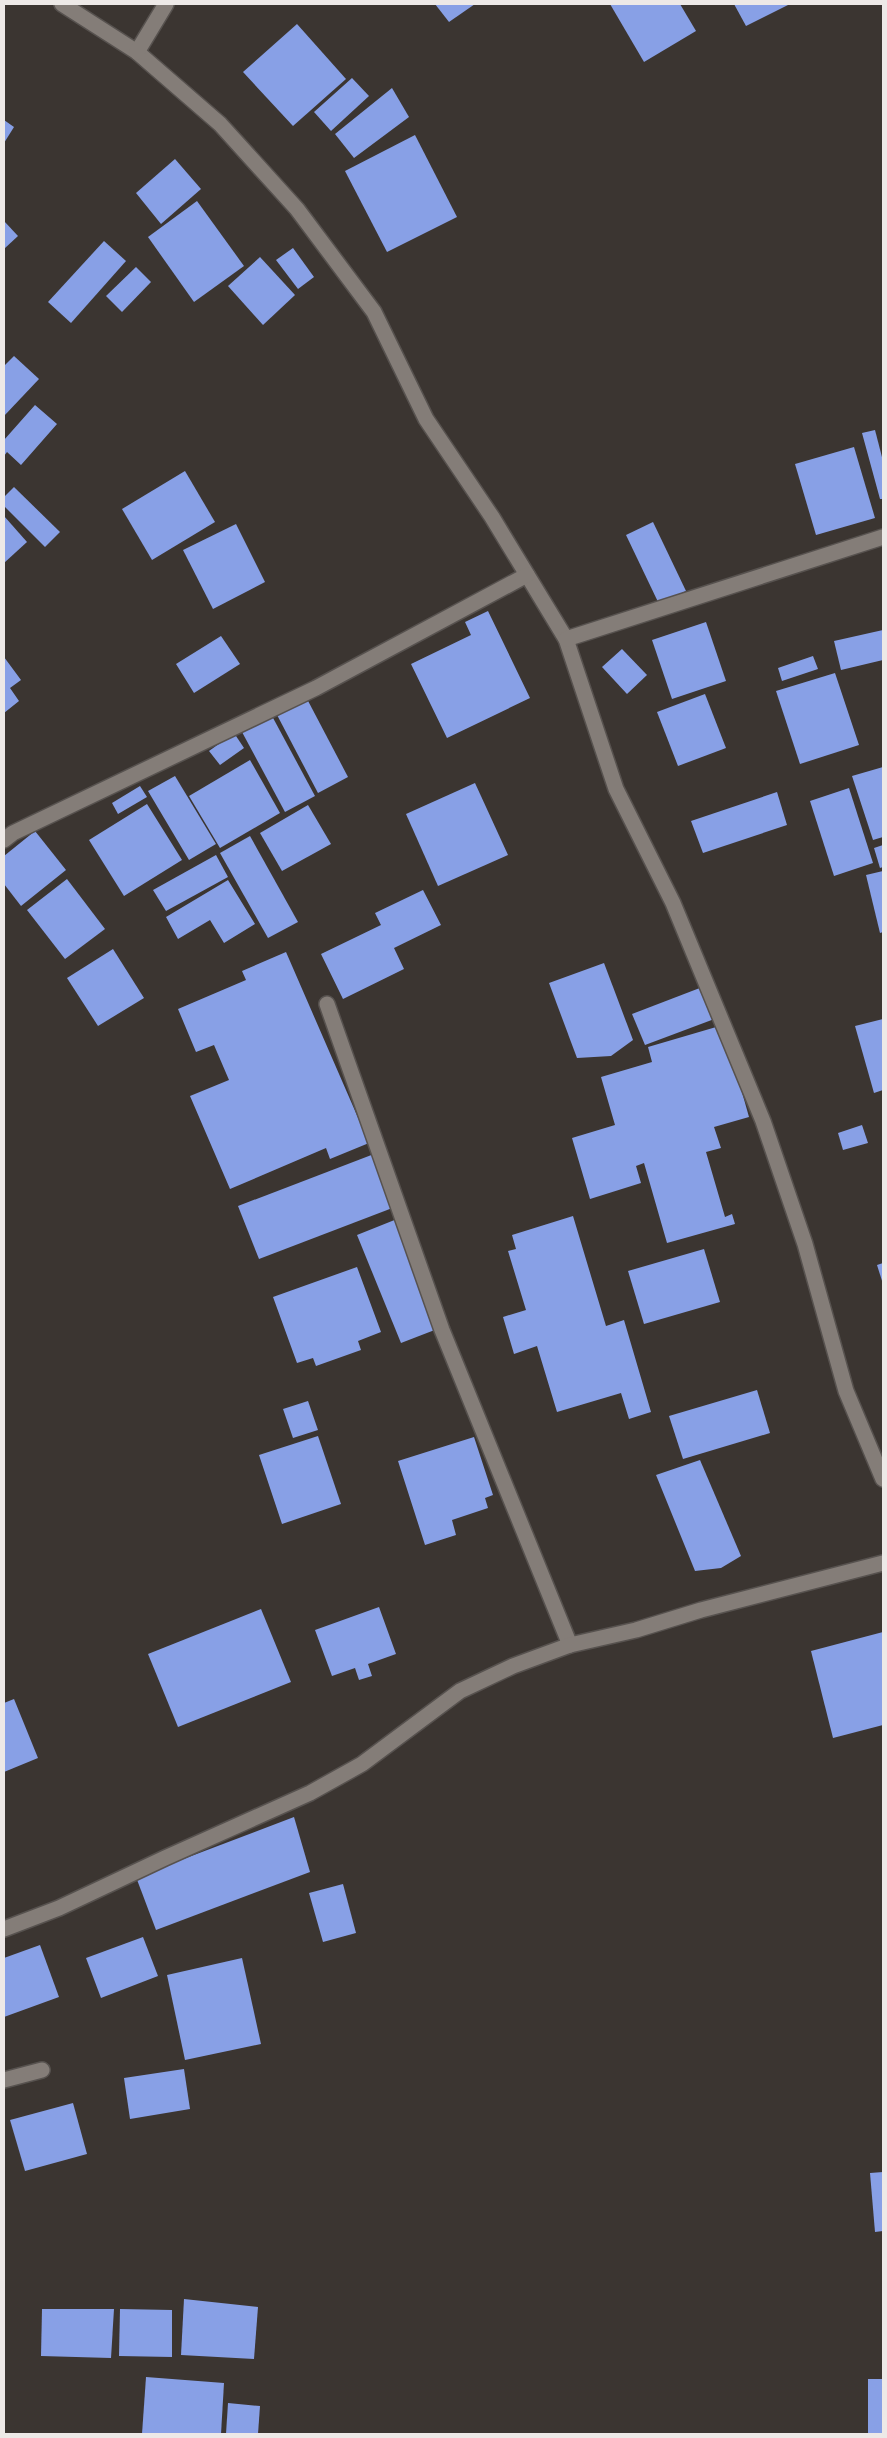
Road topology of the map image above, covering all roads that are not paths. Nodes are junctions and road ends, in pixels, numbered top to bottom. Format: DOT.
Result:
graph roads {
  1 [pos="62,4"];
  2 [pos="166,4"];
  3 [pos="137,52"];
  4 [pos="883,537"];
  5 [pos="527,575"];
  6 [pos="566,639"];
  7 [pos="4,840"];
  8 [pos="327,1004"];
  9 [pos="883,1479"];
  10 [pos="883,1562"];
  11 [pos="570,1645"];
  12 [pos="4,1929"];
  13 [pos="42,2070"];
  14 [pos="4,2080"];
  1 -- 3 [label="street"];
  2 -- 3 [label="street"];
  3 -- 5 [label="street"];
  4 -- 6 [label="street"];
  5 -- 6 [label="street"];
  5 -- 7 [label="street"];
  6 -- 9 [label="street"];
  8 -- 11 [label="street"];
  10 -- 11 [label="street"];
  11 -- 12 [label="street"];
  13 -- 14 [label="street"];
}
